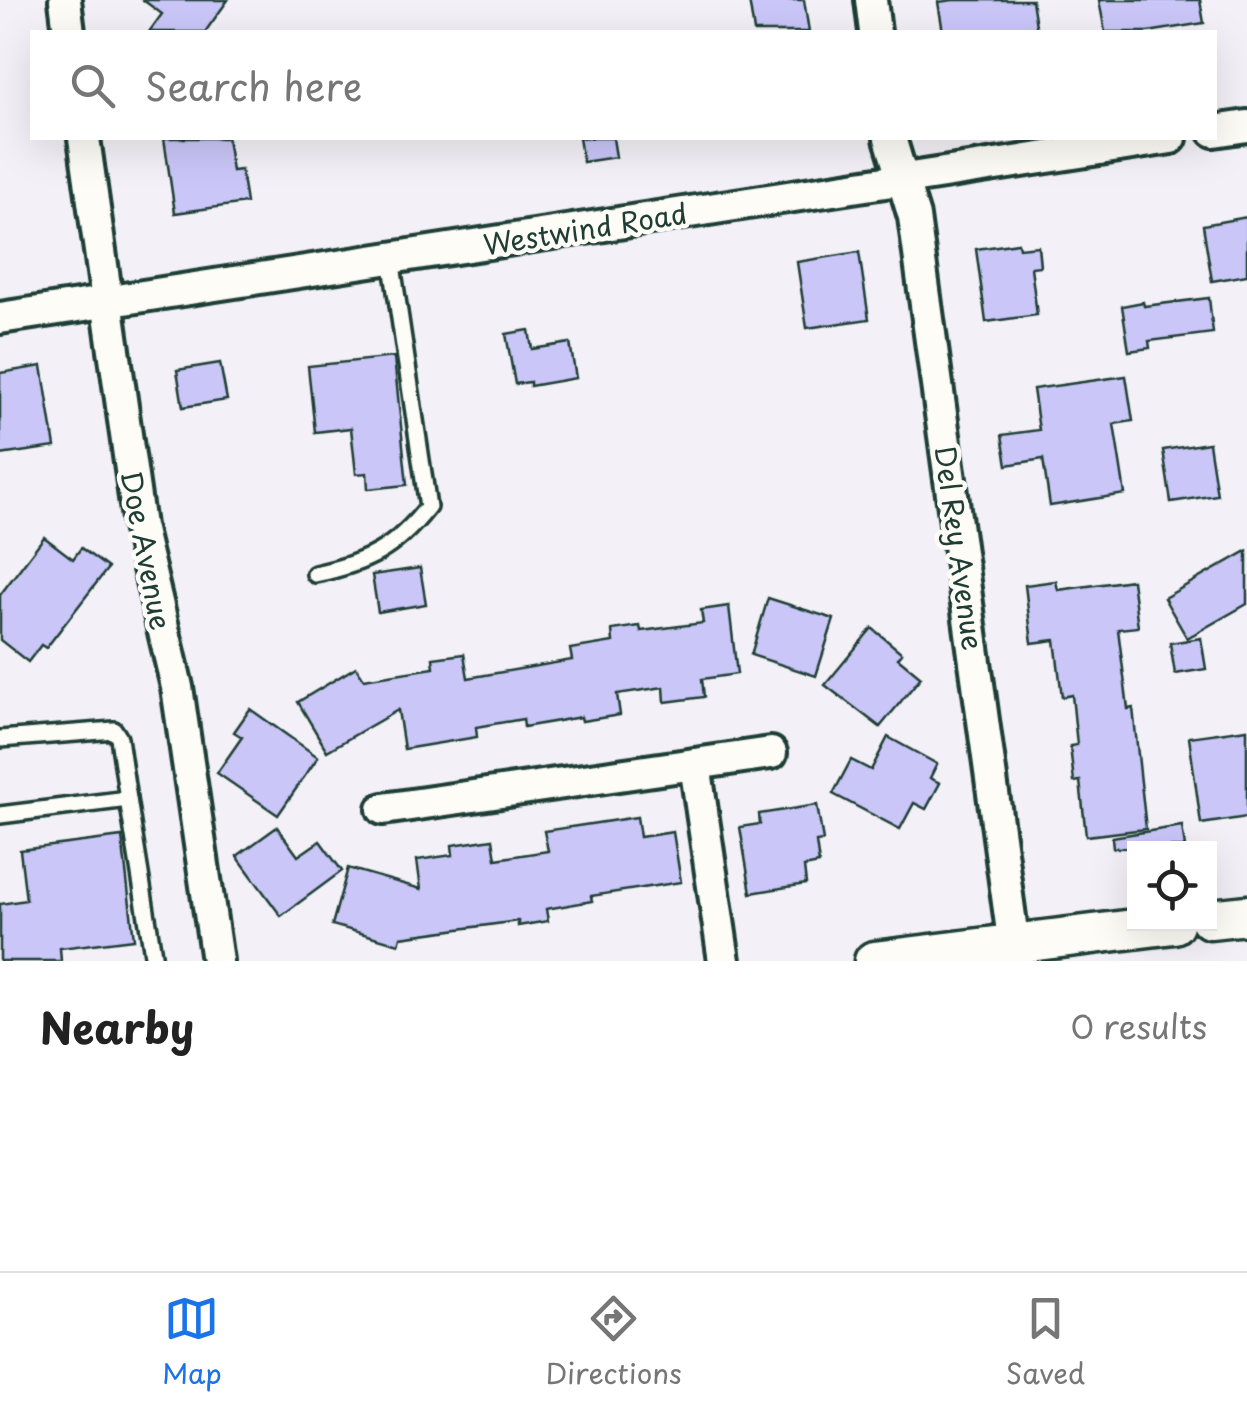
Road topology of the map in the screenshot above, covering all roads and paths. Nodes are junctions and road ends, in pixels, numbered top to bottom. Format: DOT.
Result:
graph roads {
  1 [pos="65,0"];
  2 [pos="871,0"];
  3 [pos="70,30"];
  4 [pos="875,30"];
  5 [pos="1247,126"];
  6 [pos="1217,131"];
  7 [pos="84,140"];
  8 [pos="891,140"];
  9 [pos="1157,140"];
  10 [pos="902,180"];
  11 [pos="391,258"];
  12 [pos="107,301"];
  13 [pos="0,318"];
  14 [pos="315,574"];
  15 [pos="0,739"];
  16 [pos="770,753"];
  17 [pos="696,764"];
  18 [pos="128,799"];
  19 [pos="383,809"];
  20 [pos="0,814"];
  21 [pos="1247,915"];
  22 [pos="1217,919"];
  23 [pos="1133,931"];
  24 [pos="1015,951"];
  25 [pos="154,961"];
  26 [pos="218,961"];
  27 [pos="724,961"];
  28 [pos="874,961"];
  1 -- 3 [label="street"];
  2 -- 4 [label="street"];
  5 -- 6 [label="street"];
  7 -- 12 [label="street, Doe Avenue"];
  8 -- 10 [label="street, Del Rey Avenue"];
  9 -- 10 [label="street, Westwind Road"];
  10 -- 11 [label="street, Westwind Road"];
  10 -- 24 [label="street, Del Rey Avenue"];
  11 -- 12 [label="street, Westwind Road"];
  11 -- 14 [label="lane"];
  12 -- 13 [label="street, Westwind Road"];
  12 -- 26 [label="street, Doe Avenue"];
  15 -- 18 [label="lane"];
  16 -- 17 [label="street"];
  17 -- 19 [label="street"];
  17 -- 27 [label="street"];
  18 -- 20 [label="lane"];
  18 -- 25 [label="lane"];
  21 -- 22 [label="street"];
  23 -- 24 [label="street"];
  24 -- 28 [label="street"];
}
